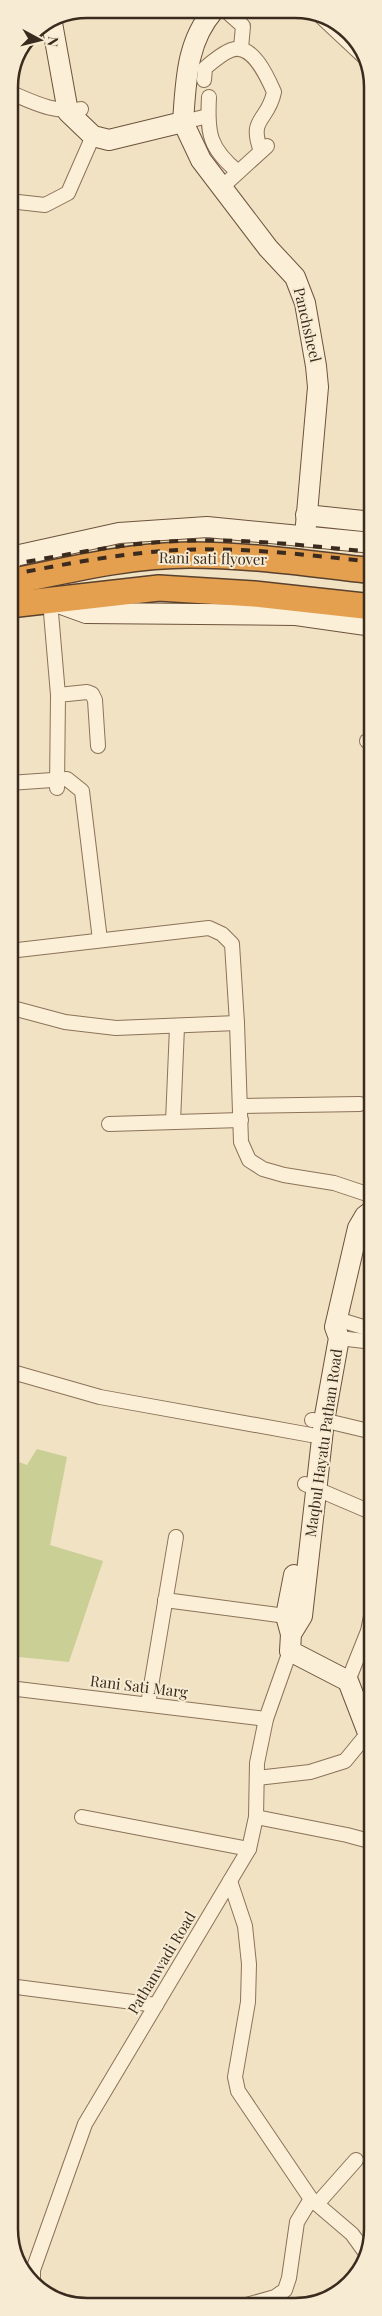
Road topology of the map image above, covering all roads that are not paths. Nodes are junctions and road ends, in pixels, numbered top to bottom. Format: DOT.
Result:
graph roads {
  1 [pos="207,18"];
  2 [pos="234,18"];
  3 [pos="65,22"];
  4 [pos="53,26"];
  5 [pos="241,48"];
  6 [pos="204,80"];
  7 [pos="18,96"];
  8 [pos="209,97"];
  9 [pos="208,116"];
  10 [pos="81,121"];
  11 [pos="183,122"];
  12 [pos="238,172"];
  13 [pos="222,187"];
  14 [pos="18,202"];
  15 [pos="364,522"];
  16 [pos="305,525"];
  17 [pos="364,531"];
  18 [pos="364,541"];
  19 [pos="18,555"];
  20 [pos="364,570"];
  21 [pos="18,580"];
  22 [pos="56,600"];
  23 [pos="18,604"];
  24 [pos="364,606"];
  25 [pos="364,625"];
  26 [pos="58,695"];
  27 [pos="98,746"];
  28 [pos="18,783"];
  29 [pos="57,783"];
  30 [pos="18,790"];
  31 [pos="100,940"];
  32 [pos="18,950"];
  33 [pos="18,1009"];
  34 [pos="237,1024"];
  35 [pos="177,1027"];
  36 [pos="360,1104"];
  37 [pos="240,1106"];
  38 [pos="240,1120"];
  39 [pos="172,1122"];
  40 [pos="109,1124"];
  41 [pos="364,1193"];
  42 [pos="364,1219"];
  43 [pos="337,1328"];
  44 [pos="364,1330"];
  45 [pos="364,1338"];
  46 [pos="18,1374"];
  47 [pos="316,1425"];
  48 [pos="364,1431"];
  49 [pos="312,1486"];
  50 [pos="364,1509"];
  51 [pos="176,1537"];
  52 [pos="165,1600"];
  53 [pos="289,1634"];
  54 [pos="364,1641"];
  55 [pos="348,1681"];
  56 [pos="18,1689"];
  57 [pos="148,1704"];
  58 [pos="266,1719"];
  59 [pos="364,1720"];
  60 [pos="364,1740"];
  61 [pos="257,1778"];
  62 [pos="82,1816"];
  63 [pos="256,1817"];
  64 [pos="364,1840"];
  65 [pos="249,1849"];
  66 [pos="230,1881"];
  67 [pos="18,1987"];
  68 [pos="156,2005"];
  69 [pos="356,2160"];
  70 [pos="314,2202"];
  71 [pos="362,2248"];
  72 [pos="33,2272"];
  73 [pos="271,2298"];
  1 -- 11 [label="street"];
  2 -- 5 [label="street"];
  3 -- 10 [label="street"];
  4 -- 10 [label="street"];
  5 -- 6 [label="street"];
  5 -- 12 [label="street"];
  7 -- 10 [label="street"];
  8 -- 9 [label="street"];
  9 -- 11 [label="street"];
  9 -- 12 [label="street"];
  10 -- 11 [label="street"];
  10 -- 14 [label="street"];
  11 -- 13 [label="street, Panchsheel"];
  12 -- 13 [label="street"];
  13 -- 16 [label="street, Panchsheel"];
  15 -- 16 [label="street"];
  16 -- 17 [label="street"];
  16 -- 18 [label="street"];
  16 -- 19 [label="street"];
  20 -- 21 [label="highway, Rani sati flyover"];
  22 -- 23 [label="highway, Rani sati flyover"];
  22 -- 24 [label="highway, Rani sati flyover"];
  22 -- 25 [label="street"];
  22 -- 26 [label="street"];
  26 -- 27 [label="street"];
  26 -- 29 [label="street"];
  28 -- 29 [label="street"];
  29 -- 30 [label="street"];
  29 -- 31 [label="street"];
  31 -- 32 [label="street"];
  31 -- 34 [label="street"];
  33 -- 35 [label="street"];
  34 -- 35 [label="street"];
  34 -- 37 [label="street"];
  35 -- 39 [label="street"];
  36 -- 37 [label="street"];
  37 -- 38 [label="street"];
  38 -- 39 [label="street"];
  38 -- 41 [label="street"];
  39 -- 40 [label="street"];
  42 -- 43 [label="street, Maqbul Hayatu Pathan Road"];
  43 -- 44 [label="street"];
  43 -- 45 [label="street"];
  43 -- 47 [label="street, Maqbul Hayatu Pathan Road"];
  46 -- 47 [label="street"];
  47 -- 48 [label="street"];
  47 -- 49 [label="street, Maqbul Hayatu Pathan Road"];
  49 -- 50 [label="street"];
  49 -- 53 [label="street, Maqbul Hayatu Pathan Road"];
  51 -- 52 [label="street"];
  52 -- 53 [label="street"];
  52 -- 57 [label="street"];
  53 -- 55 [label="street"];
  53 -- 58 [label="street, Pathanwadi Road"];
  54 -- 55 [label="street"];
  55 -- 59 [label="street"];
  56 -- 57 [label="street, Rani Sati Marg"];
  57 -- 58 [label="street, Rani Sati Marg"];
  58 -- 61 [label="street, Pathanwadi Road"];
  60 -- 61 [label="street"];
  61 -- 63 [label="street, Pathanwadi Road"];
  62 -- 65 [label="street"];
  63 -- 64 [label="street"];
  63 -- 65 [label="street, Pathanwadi Road"];
  65 -- 66 [label="street, Pathanwadi Road"];
  66 -- 68 [label="street, Pathanwadi Road"];
  66 -- 70 [label="street"];
  67 -- 68 [label="street"];
  68 -- 72 [label="street, Pathanwadi Road"];
  69 -- 70 [label="street"];
  70 -- 71 [label="street"];
  70 -- 73 [label="street"];
}
